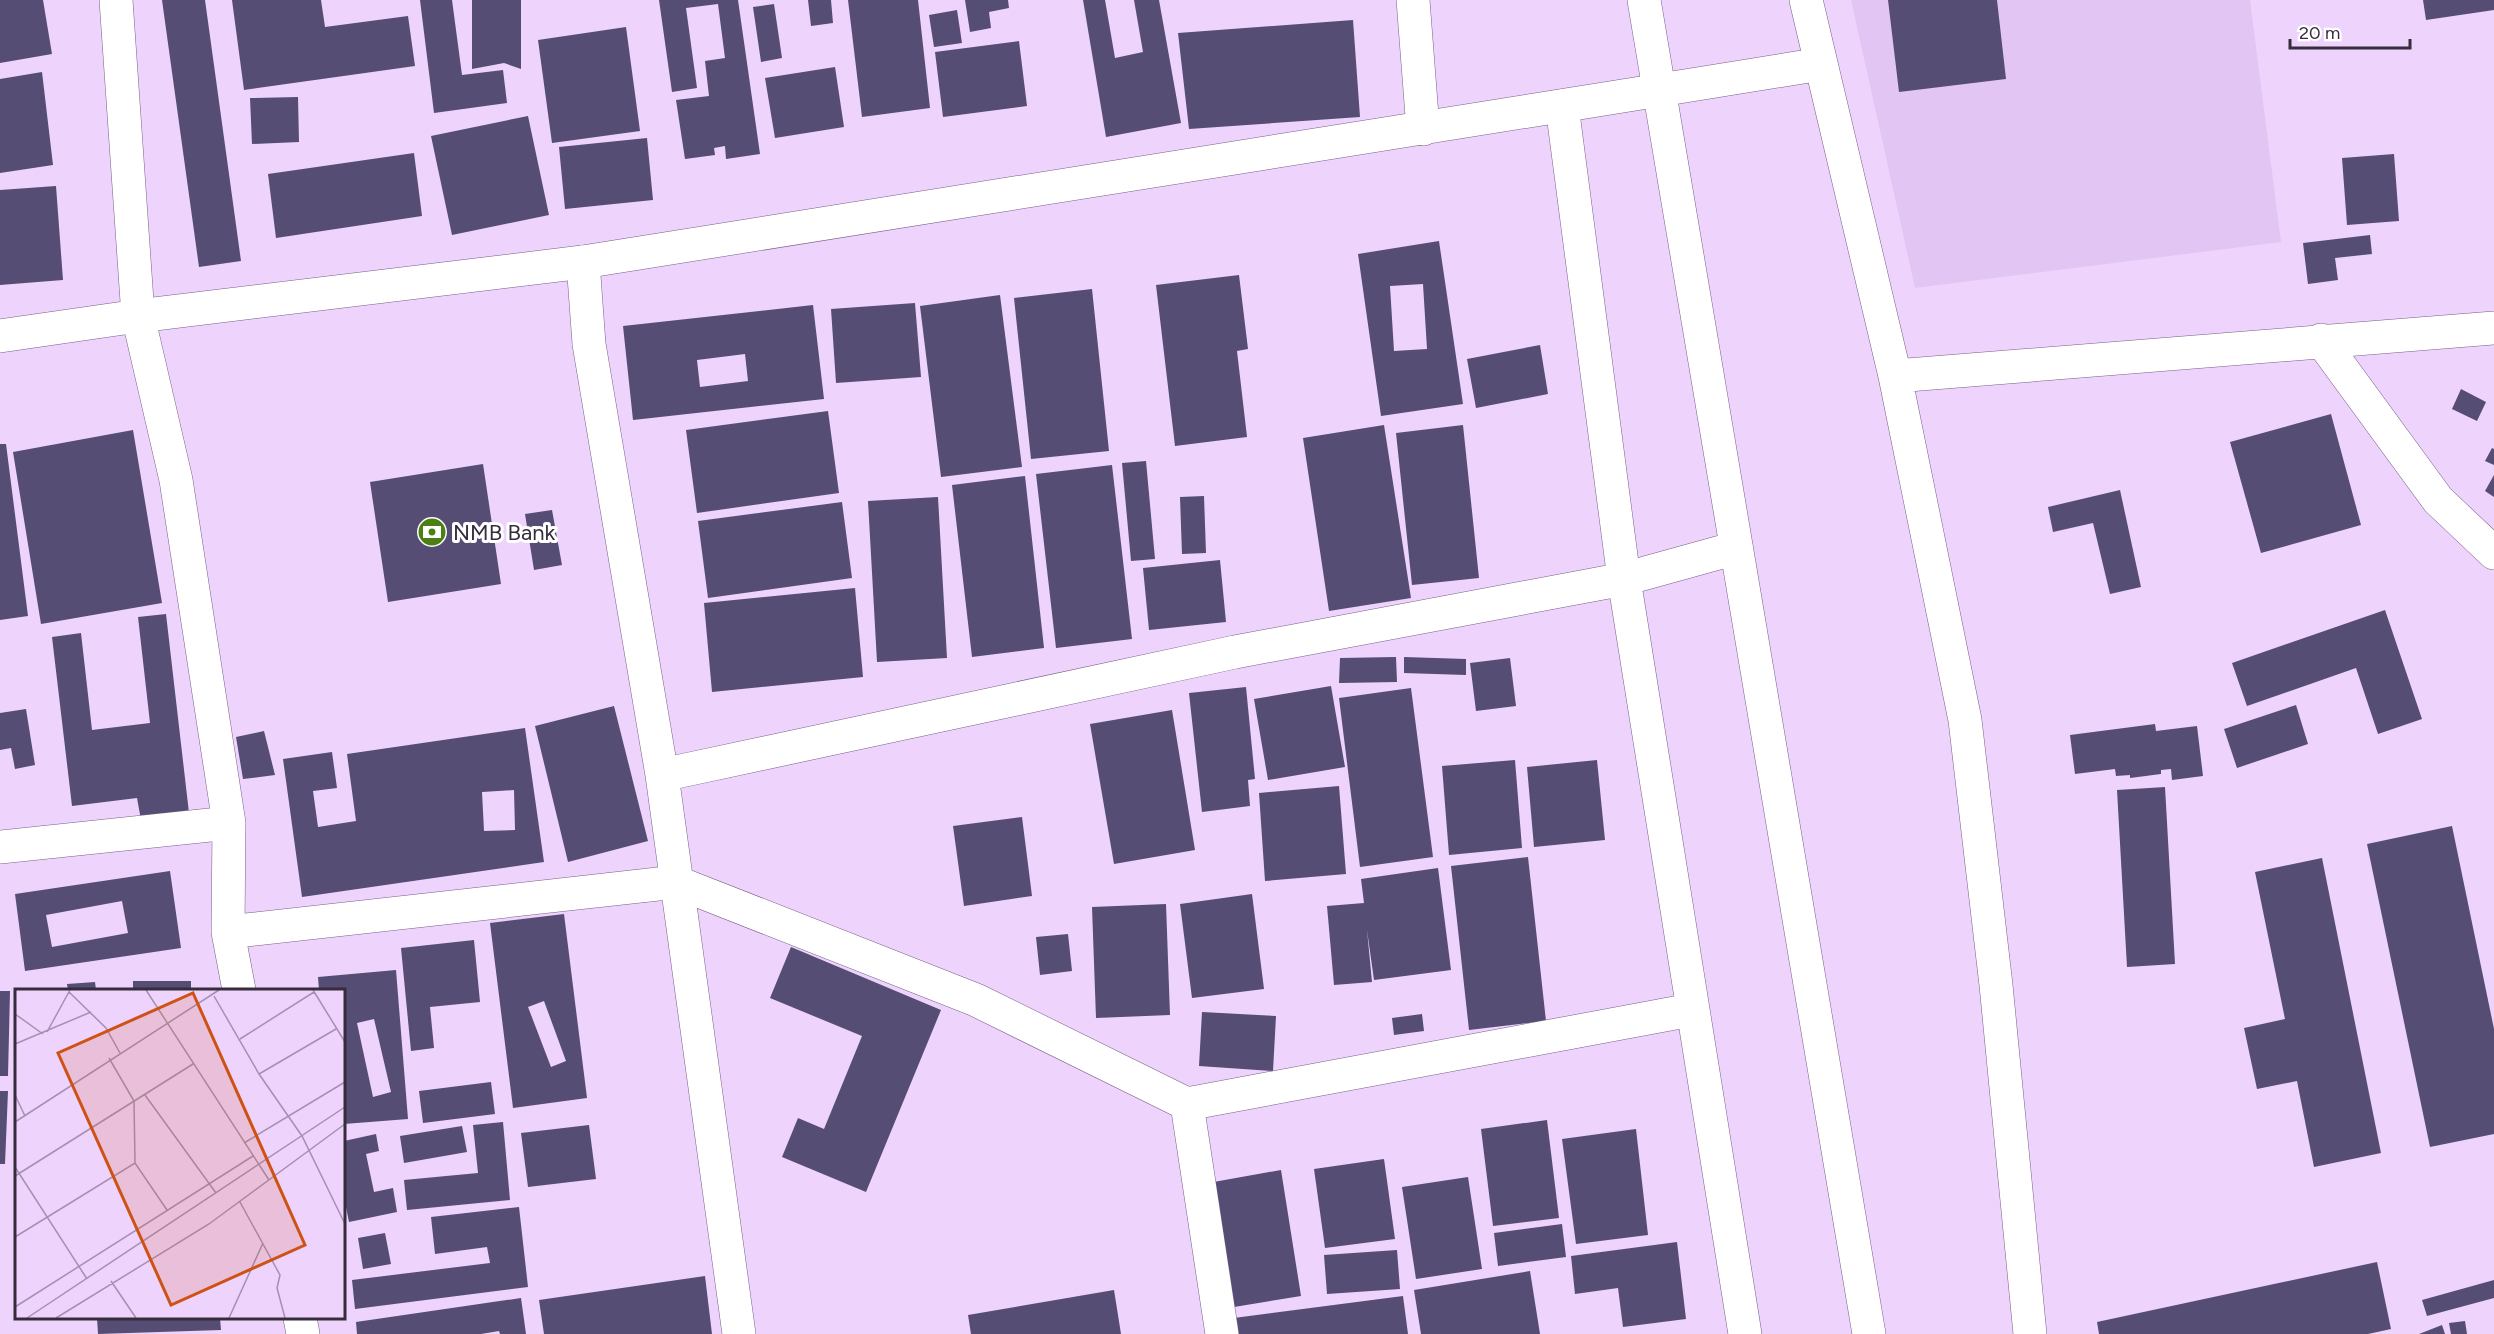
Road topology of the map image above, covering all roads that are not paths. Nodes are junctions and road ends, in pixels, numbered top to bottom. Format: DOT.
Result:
graph roads {
  1 [pos="116,0"];
  2 [pos="1413,0"];
  3 [pos="1644,0"];
  4 [pos="1806,0"];
  5 [pos="1821,64"];
  6 [pos="1660,90"];
  7 [pos="1562,106"];
  8 [pos="1423,129"];
  9 [pos="583,262"];
  10 [pos="138,316"];
  11 [pos="2494,328"];
  12 [pos="0,336"];
  13 [pos="2320,340"];
  14 [pos="1895,376"];
  15 [pos="1736,548"];
  16 [pos="2494,553"];
  17 [pos="1624,579"];
  18 [pos="662,776"];
  19 [pos="229,823"];
  20 [pos="0,847"];
  21 [pos="676,882"];
  22 [pos="228,932"];
  23 [pos="239,989"];
  24 [pos="1691,1010"];
  25 [pos="1187,1104"];
  26 [pos="300,1319"];
  27 [pos="303,1334"];
  28 [pos="739,1334"];
  29 [pos="1222,1334"];
  30 [pos="1745,1334"];
  31 [pos="1869,1334"];
  32 [pos="2030,1334"];
  1 -- 10 [label="street"];
  2 -- 8 [label="street"];
  3 -- 6 [label="street"];
  4 -- 5 [label="street"];
  5 -- 6 [label="street"];
  5 -- 14 [label="street"];
  6 -- 7 [label="street"];
  6 -- 15 [label="street"];
  7 -- 8 [label="street"];
  7 -- 17 [label="street"];
  8 -- 9 [label="street"];
  9 -- 10 [label="street"];
  9 -- 18 [label="street"];
  10 -- 12 [label="street"];
  10 -- 19 [label="street"];
  11 -- 13 [label="street"];
  13 -- 14 [label="street"];
  13 -- 16 [label="street"];
  14 -- 32 [label="street"];
  15 -- 17 [label="street"];
  15 -- 31 [label="street"];
  17 -- 18 [label="street"];
  17 -- 24 [label="street"];
  18 -- 21 [label="street"];
  19 -- 20 [label="street"];
  19 -- 22 [label="street"];
  21 -- 22 [label="street"];
  21 -- 25 [label="street"];
  21 -- 28 [label="street"];
  22 -- 23 [label="street"];
  24 -- 25 [label="street"];
  24 -- 30 [label="street"];
  25 -- 29 [label="street"];
  26 -- 27 [label="street"];
}
